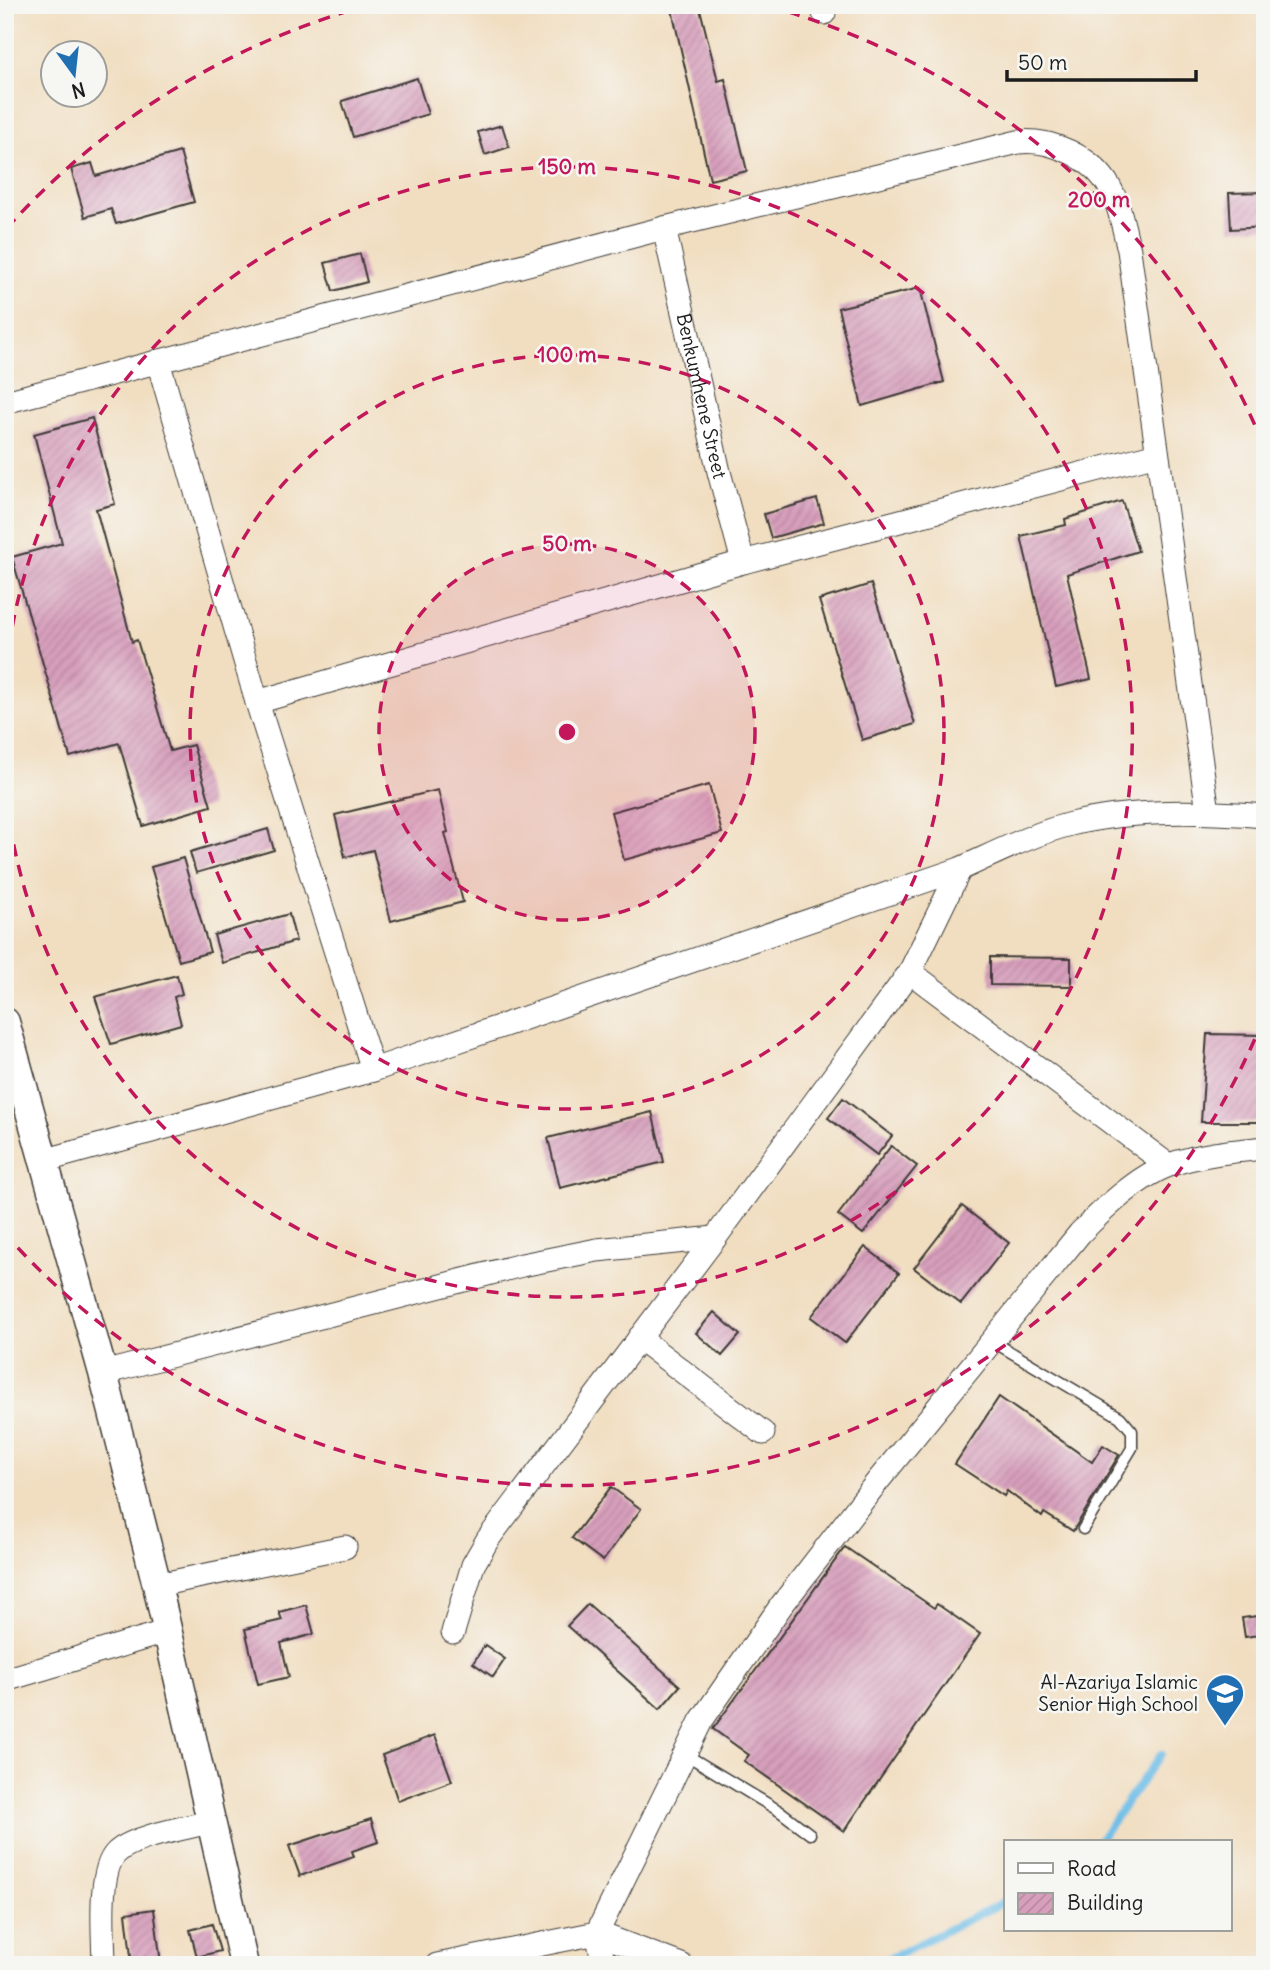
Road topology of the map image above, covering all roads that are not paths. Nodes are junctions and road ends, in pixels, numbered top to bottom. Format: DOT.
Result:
graph roads {
  1 [pos="664,228"];
  2 [pos="158,361"];
  3 [pos="5,402"];
  4 [pos="1157,454"];
  5 [pos="743,562"];
  6 [pos="257,702"];
  7 [pos="1208,812"];
  8 [pos="1265,816"];
  9 [pos="960,869"];
  10 [pos="910,972"];
  11 [pos="5,1022"];
  12 [pos="373,1070"];
  13 [pos="1265,1148"];
  14 [pos="43,1161"];
  15 [pos="1168,1165"];
  16 [pos="715,1238"];
  17 [pos="639,1338"];
  18 [pos="992,1341"];
  19 [pos="103,1373"];
  20 [pos="763,1433"];
  21 [pos="1083,1529"];
  22 [pos="345,1547"];
  23 [pos="157,1586"];
  24 [pos="168,1631"];
  25 [pos="453,1632"];
  26 [pos="5,1680"];
  27 [pos="685,1754"];
  28 [pos="213,1821"];
  29 [pos="810,1834"];
  30 [pos="597,1933"];
  31 [pos="104,1965"];
  32 [pos="244,1965"];
  33 [pos="438,1965"];
  34 [pos="604,1965"];
  35 [pos="681,1965"];
  1 -- 2 [label="street"];
  1 -- 4 [label="street"];
  1 -- 5 [label="street, Benkumhene Street"];
  2 -- 3 [label="street"];
  2 -- 6 [label="street"];
  4 -- 5 [label="street"];
  4 -- 7 [label="street"];
  5 -- 6 [label="street"];
  6 -- 12 [label="street"];
  7 -- 8 [label="street"];
  7 -- 9 [label="street"];
  9 -- 10 [label="street"];
  9 -- 12 [label="street"];
  10 -- 15 [label="street"];
  10 -- 16 [label="street"];
  11 -- 14 [label="street"];
  12 -- 14 [label="street"];
  13 -- 15 [label="street"];
  14 -- 19 [label="street"];
  15 -- 18 [label="street"];
  16 -- 17 [label="street"];
  16 -- 19 [label="street"];
  17 -- 20 [label="street"];
  17 -- 25 [label="street"];
  18 -- 21 [label="lane"];
  18 -- 27 [label="street"];
  19 -- 23 [label="street"];
  22 -- 23 [label="street"];
  23 -- 24 [label="street"];
  24 -- 26 [label="street"];
  24 -- 28 [label="street"];
  27 -- 29 [label="lane"];
  27 -- 30 [label="street"];
  28 -- 31 [label="street"];
  28 -- 32 [label="street"];
  30 -- 33 [label="street"];
  30 -- 34 [label="street"];
  30 -- 35 [label="street"];
}
